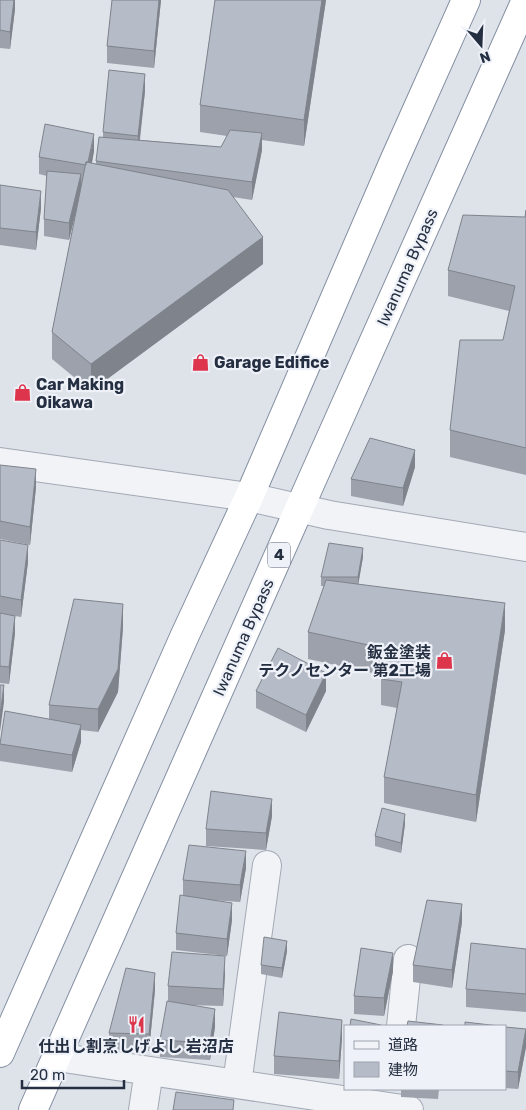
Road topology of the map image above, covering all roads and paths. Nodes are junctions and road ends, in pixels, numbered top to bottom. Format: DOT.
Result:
graph roads {
  1 [pos="466,0"];
  2 [pos="526,0"];
  3 [pos="0,462"];
  4 [pos="249,498"];
  5 [pos="299,508"];
  6 [pos="526,547"];
  7 [pos="267,865"];
  8 [pos="408,960"];
  9 [pos="401,1025"];
  10 [pos="0,1053"];
  11 [pos="57,1058"];
  12 [pos="149,1071"];
  13 [pos="237,1084"];
  14 [pos="398,1102"];
  15 [pos="356,1106"];
  16 [pos="33,1110"];
  17 [pos="143,1110"];
  1 -- 4 [label="highway"];
  2 -- 5 [label="highway, Iwanuma Bypass / 4"];
  3 -- 4 [label="street"];
  4 -- 5 [label="street"];
  4 -- 10 [label="highway"];
  5 -- 6 [label="street"];
  5 -- 11 [label="highway, Iwanuma Bypass / 4"];
  7 -- 13 [label="street"];
  8 -- 9 [label="street"];
  11 -- 12 [label="street"];
  11 -- 16 [label="highway, Iwanuma Bypass / 4"];
  12 -- 13 [label="street"];
  12 -- 17 [label="street"];
  13 -- 15 [label="street"];
  14 -- 15 [label="street"];
}
